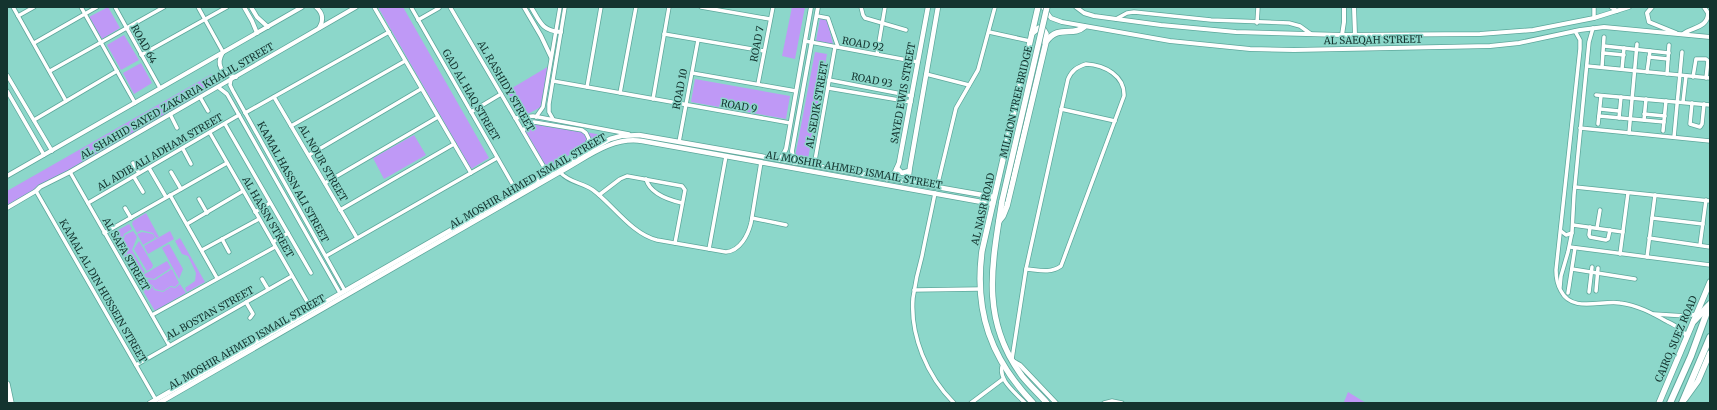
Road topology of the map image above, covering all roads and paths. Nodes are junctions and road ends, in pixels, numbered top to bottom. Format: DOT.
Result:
graph roads {
  1 [pos="13,7"];
  2 [pos="34,7"];
  3 [pos="81,7"];
  4 [pos="96,7"];
  5 [pos="114,7"];
  6 [pos="164,7"];
  7 [pos="198,7"];
  8 [pos="227,7"];
  9 [pos="244,7"];
  10 [pos="251,7"];
  11 [pos="302,7"];
  12 [pos="316,7"];
  13 [pos="356,7"];
  14 [pos="374,7"];
  15 [pos="411,7"];
  16 [pos="450,7"];
  17 [pos="524,7"];
  18 [pos="531,7"];
  19 [pos="560,7"];
  20 [pos="565,7"];
  21 [pos="601,7"];
  22 [pos="636,7"];
  23 [pos="669,7"];
  24 [pos="701,7"];
  25 [pos="773,7"];
  26 [pos="811,7"];
  27 [pos="818,7"];
  28 [pos="861,7"];
  29 [pos="885,7"];
  30 [pos="928,7"];
  31 [pos="938,7"];
  32 [pos="995,7"];
  33 [pos="1038,7"];
  34 [pos="1043,7"];
  35 [pos="1047,7"];
  36 [pos="1076,7"];
  37 [pos="1258,7"];
  38 [pos="1344,7"];
  39 [pos="1354,7"];
  40 [pos="1594,7"];
  41 [pos="1611,7"];
  42 [pos="1629,7"];
  43 [pos="1652,7"];
  44 [pos="1704,7"];
  45 [pos="439,8"];
  46 [pos="1617,11"];
  47 [pos="85,14"];
  48 [pos="18,16"];
  49 [pos="817,16"];
  50 [pos="257,18"];
  51 [pos="1594,18"];
  52 [pos="205,19"];
  53 [pos="770,19"];
  54 [pos="1116,19"];
  55 [pos="418,20"];
  56 [pos="252,21"];
  57 [pos="882,23"];
  58 [pos="1257,23"];
  59 [pos="268,27"];
  60 [pos="1084,27"];
  61 [pos="126,28"];
  62 [pos="319,28"];
  63 [pos="1593,28"];
  64 [pos="548,30"];
  65 [pos="906,30"];
  66 [pos="388,32"];
  67 [pos="556,32"];
  68 [pos="561,32"];
  69 [pos="989,32"];
  70 [pos="1575,32"];
  71 [pos="257,33"];
  72 [pos="1032,33"];
  73 [pos="664,34"];
  74 [pos="1311,34"];
  75 [pos="1681,34"];
  76 [pos="1342,35"];
  77 [pos="1355,35"];
  78 [pos="541,36"];
  79 [pos="1604,37"];
  80 [pos="1710,37"];
  81 [pos="698,40"];
  82 [pos="805,41"];
  83 [pos="101,42"];
  84 [pos="1030,42"];
  85 [pos="1589,42"];
  86 [pos="34,43"];
  87 [pos="812,43"];
  88 [pos="1580,43"];
  89 [pos="1637,44"];
  90 [pos="1669,45"];
  91 [pos="1045,46"];
  92 [pos="1604,46"];
  93 [pos="836,47"];
  94 [pos="1624,48"];
  95 [pos="1637,49"];
  96 [pos="764,51"];
  97 [pos="1650,51"];
  98 [pos="223,52"];
  99 [pos="1603,52"];
  100 [pos="1682,52"];
  101 [pos="1669,53"];
  102 [pos="877,54"];
  103 [pos="141,55"];
  104 [pos="1624,55"];
  105 [pos="551,57"];
  106 [pos="1649,57"];
  107 [pos="1668,59"];
  108 [pos="405,61"];
  109 [pos="918,62"];
  110 [pos="1586,66"];
  111 [pos="1602,67"];
  112 [pos="1622,69"];
  113 [pos="50,71"];
  114 [pos="117,71"];
  115 [pos="1635,71"];
  116 [pos="1647,72"];
  117 [pos="692,73"];
  118 [pos="926,74"];
  119 [pos="1667,74"];
  120 [pos="7,75"];
  121 [pos="1680,75"];
  122 [pos="236,76"];
  123 [pos="1686,76"];
  124 [pos="1693,77"];
  125 [pos="1708,78"];
  126 [pos="231,79"];
  127 [pos="829,80"];
  128 [pos="553,81"];
  129 [pos="758,84"];
  130 [pos="969,85"];
  131 [pos="218,87"];
  132 [pos="587,87"];
  133 [pos="804,87"];
  134 [pos="160,88"];
  135 [pos="828,88"];
  136 [pos="422,89"];
  137 [pos="7,91"];
  138 [pos="232,91"];
  139 [pos="796,91"];
  140 [pos="620,93"];
  141 [pos="227,94"];
  142 [pos="501,94"];
  143 [pos="1596,95"];
  144 [pos="912,96"];
  145 [pos="1601,96"];
  146 [pos="200,97"];
  147 [pos="274,97"];
  148 [pos="802,97"];
  149 [pos="1621,97"];
  150 [pos="653,98"];
  151 [pos="1632,98"];
  152 [pos="1646,99"];
  153 [pos="66,101"];
  154 [pos="1666,101"];
  155 [pos="911,102"];
  156 [pos="1677,102"];
  157 [pos="1683,102"];
  158 [pos="135,103"];
  159 [pos="1692,103"];
  160 [pos="686,104"];
  161 [pos="1704,104"];
  162 [pos="1710,105"];
  163 [pos="542,107"];
  164 [pos="549,108"];
  165 [pos="1061,108"];
  166 [pos="1600,109"];
  167 [pos="208,111"];
  168 [pos="1619,111"];
  169 [pos="471,112"];
  170 [pos="245,113"];
  171 [pos="170,114"];
  172 [pos="1644,114"];
  173 [pos="239,116"];
  174 [pos="529,116"];
  175 [pos="536,116"];
  176 [pos="1599,116"];
  177 [pos="1665,116"];
  178 [pos="438,117"];
  179 [pos="515,118"];
  180 [pos="1618,118"];
  181 [pos="553,119"];
  182 [pos="1630,119"];
  183 [pos="34,120"];
  184 [pos="1644,120"];
  185 [pos="1115,121"];
  186 [pos="531,122"];
  187 [pos="1664,122"];
  188 [pos="790,123"];
  189 [pos="225,124"];
  190 [pos="1598,124"];
  191 [pos="292,126"];
  192 [pos="177,128"];
  193 [pos="1580,128"];
  194 [pos="523,131"];
  195 [pos="1663,131"];
  196 [pos="210,133"];
  197 [pos="1629,133"];
  198 [pos="632,135"];
  199 [pos="1674,137"];
  200 [pos="1710,141"];
  201 [pos="679,142"];
  202 [pos="454,144"];
  203 [pos="183,148"];
  204 [pos="52,151"];
  205 [pos="583,154"];
  206 [pos="44,155"];
  207 [pos="308,155"];
  208 [pos="726,156"];
  209 [pos="497,158"];
  210 [pos="780,160"];
  211 [pos="761,162"];
  212 [pos="134,163"];
  213 [pos="227,163"];
  214 [pos="794,163"];
  215 [pos="191,164"];
  216 [pos="814,166"];
  217 [pos="149,168"];
  218 [pos="897,168"];
  219 [pos="909,171"];
  220 [pos="70,172"];
  221 [pos="171,172"];
  222 [pos="560,172"];
  223 [pos="139,173"];
  224 [pos="470,173"];
  225 [pos="548,174"];
  226 [pos="847,175"];
  227 [pos="7,176"];
  228 [pos="134,177"];
  229 [pos="646,179"];
  230 [pos="887,179"];
  231 [pos="325,183"];
  232 [pos="913,183"];
  233 [pos="937,187"];
  234 [pos="1575,187"];
  235 [pos="181,189"];
  236 [pos="36,191"];
  237 [pos="243,191"];
  238 [pos="143,192"];
  239 [pos="517,192"];
  240 [pos="1628,192"];
  241 [pos="935,193"];
  242 [pos="598,195"];
  243 [pos="982,195"];
  244 [pos="1654,195"];
  245 [pos="168,196"];
  246 [pos="994,197"];
  247 [pos="199,199"];
  248 [pos="1002,200"];
  249 [pos="1708,200"];
  250 [pos="981,202"];
  251 [pos="88,203"];
  252 [pos="270,203"];
  253 [pos="682,203"];
  254 [pos="993,204"];
  255 [pos="7,208"];
  256 [pos="125,208"];
  257 [pos="340,210"];
  258 [pos="1600,210"];
  259 [pos="207,212"];
  260 [pos="255,212"];
  261 [pos="131,218"];
  262 [pos="752,218"];
  263 [pos="1652,218"];
  264 [pos="259,219"];
  265 [pos="999,221"];
  266 [pos="467,223"];
  267 [pos="187,224"];
  268 [pos="1702,224"];
  269 [pos="786,225"];
  270 [pos="1573,225"];
  271 [pos="1590,227"];
  272 [pos="1597,228"];
  273 [pos="1560,230"];
  274 [pos="1610,230"];
  275 [pos="1572,232"];
  276 [pos="1623,232"];
  277 [pos="104,233"];
  278 [pos="288,233"];
  279 [pos="356,238"];
  280 [pos="1649,238"];
  281 [pos="222,239"];
  282 [pos="272,242"];
  283 [pos="675,243"];
  284 [pos="1700,245"];
  285 [pos="275,247"];
  286 [pos="1570,247"];
  287 [pos="1710,247"];
  288 [pos="1575,248"];
  289 [pos="709,249"];
  290 [pos="202,250"];
  291 [pos="229,252"];
  292 [pos="1620,254"];
  293 [pos="326,256"];
  294 [pos="1647,257"];
  295 [pos="1710,265"];
  296 [pos="1592,267"];
  297 [pos="1598,268"];
  298 [pos="1026,269"];
  299 [pos="1572,270"];
  300 [pos="1592,272"];
  301 [pos="311,273"];
  302 [pos="1598,273"];
  303 [pos="292,276"];
  304 [pos="218,278"];
  305 [pos="262,279"];
  306 [pos="1635,279"];
  307 [pos="1591,280"];
  308 [pos="1597,281"];
  309 [pos="340,282"];
  310 [pos="1710,282"];
  311 [pos="336,286"];
  312 [pos="268,289"];
  313 [pos="980,289"];
  314 [pos="914,290"];
  315 [pos="1560,290"];
  316 [pos="345,291"];
  317 [pos="1596,291"];
  318 [pos="1589,292"];
  319 [pos="1568,293"];
  320 [pos="340,294"];
  321 [pos="246,302"];
  322 [pos="1710,304"];
  323 [pos="312,310"];
  324 [pos="1654,314"];
  325 [pos="1698,314"];
  326 [pos="152,315"];
  327 [pos="250,318"];
  328 [pos="1694,321"];
  329 [pos="1710,337"];
  330 [pos="1688,338"];
  331 [pos="169,345"];
  332 [pos="1710,352"];
  333 [pos="1012,360"];
  334 [pos="1003,364"];
  335 [pos="136,365"];
  336 [pos="1003,378"];
  337 [pos="7,384"];
  338 [pos="158,401"];
  339 [pos="1683,402"];
  340 [pos="12,403"];
  341 [pos="150,403"];
  342 [pos="954,403"];
  343 [pos="971,403"];
  344 [pos="1025,403"];
  345 [pos="1033,403"];
  346 [pos="1047,403"];
  347 [pos="1056,403"];
  348 [pos="1104,403"];
  349 [pos="1122,403"];
  350 [pos="1660,403"];
  351 [pos="1670,403"];
  1 -- 48 [label="street"];
  2 -- 48 [label="street"];
  3 -- 47 [label="street"];
  4 -- 47 [label="street"];
  5 -- 61 [label="street, ROAD 64"];
  6 -- 61 [label="street"];
  7 -- 52 [label="street"];
  8 -- 52 [label="street"];
  9 -- 56 [label="street"];
  10 -- 50 [label="street"];
  11 -- 59 [label="street, AL SHAHID SAYED ZAKARIA KHALIL STREET"];
  12 -- 62 [label="street"];
  13 -- 62 [label="street, AL SHAHID SAYED ZAKARIA KHALIL STREET"];
  14 -- 66 [label="street"];
  15 -- 55 [label="street, GAD AL HAQ STREET"];
  16 -- 142 [label="street, AL RASHIDY STREET"];
  17 -- 78 [label="street"];
  18 -- 64 [label="street"];
  19 -- 67 [label="street"];
  20 -- 68 [label="street"];
  21 -- 132 [label="street"];
  22 -- 140 [label="street"];
  23 -- 73 [label="street"];
  24 -- 53 [label="street"];
  25 -- 53 [label="street, ROAD 7"];
  26 -- 82 [label="street"];
  27 -- 49 [label="street"];
  28 -- 57 [label="street"];
  29 -- 57 [label="street"];
  30 -- 109 [label="main road, SAYED EWIS STREET"];
  31 -- 118 [label="main road"];
  32 -- 69 [label="street"];
  33 -- 72 [label="main road, AL NASR ROAD"];
  34 -- 60 [label="street, AL SAEQAH STREET"];
  35 -- 248 [label="main road, MILLION TREE BRIDGE, bridge"];
  36 -- 54 [label="street, AL SAEQAH STREET"];
  37 -- 58 [label="street"];
  38 -- 76 [label="street"];
  39 -- 77 [label="street"];
  40 -- 51 [label="street"];
  41 -- 46 [label="street"];
  42 -- 46 [label="street, AL SAEQAH STREET"];
  43 -- 75 [label="street"];
  44 -- 75 [label="street"];
  45 -- 55 [label="street"];
  46 -- 51 [label="street, AL SAEQAH STREET"];
  47 -- 83 [label="street"];
  47 -- 86 [label="street"];
  48 -- 86 [label="street"];
  49 -- 87 [label="street"];
  49 -- 93 [label="street"];
  50 -- 56 [label="street"];
  50 -- 59 [label="street"];
  51 -- 77 [label="street, AL SAEQAH STREET"];
  52 -- 98 [label="street"];
  52 -- 103 [label="street"];
  53 -- 96 [label="street, ROAD 7"];
  54 -- 58 [label="street"];
  54 -- 74 [label="street, AL SAEQAH STREET"];
  55 -- 169 [label="street, GAD AL HAQ STREET"];
  56 -- 71 [label="street"];
  57 -- 65 [label="street"];
  57 -- 102 [label="street"];
  58 -- 74 [label="street"];
  59 -- 71 [label="street, AL SHAHID SAYED ZAKARIA KHALIL STREET"];
  60 -- 70 [label="street, AL SAEQAH STREET"];
  60 -- 91 [label="main road"];
  61 -- 83 [label="street"];
  61 -- 103 [label="street, ROAD 64"];
  62 -- 122 [label="street, AL SHAHID SAYED ZAKARIA KHALIL STREET"];
  63 -- 70 [label="street, AL SAEQAH STREET"];
  63 -- 75 [label="street, AL SAEQAH STREET"];
  63 -- 85 [label="street"];
  64 -- 67 [label="street"];
  64 -- 78 [label="street"];
  66 -- 108 [label="street"];
  66 -- 147 [label="street"];
  67 -- 68 [label="street"];
  67 -- 105 [label="street"];
  68 -- 128 [label="street"];
  69 -- 84 [label="street"];
  69 -- 130 [label="street"];
  70 -- 88 [label="street"];
  71 -- 98 [label="street, AL SHAHID SAYED ZAKARIA KHALIL STREET"];
  72 -- 84 [label="main road, AL NASR ROAD"];
  72 -- 91 [label="main road"];
  73 -- 81 [label="street"];
  73 -- 150 [label="street"];
  74 -- 76 [label="street, AL SAEQAH STREET"];
  75 -- 80 [label="street, AL SAEQAH STREET"];
  76 -- 77 [label="street, AL SAEQAH STREET"];
  78 -- 105 [label="street"];
  79 -- 92 [label="street"];
  81 -- 96 [label="street"];
  81 -- 117 [label="street, ROAD 10"];
  82 -- 87 [label="street, ROAD 92"];
  82 -- 139 [label="street"];
  83 -- 113 [label="street"];
  83 -- 114 [label="street"];
  84 -- 246 [label="main road, AL NASR ROAD"];
  85 -- 88 [label="street"];
  85 -- 110 [label="street"];
  86 -- 113 [label="street"];
  87 -- 93 [label="street, ROAD 92"];
  87 -- 133 [label="street"];
  88 -- 273 [label="street"];
  89 -- 95 [label="street"];
  90 -- 101 [label="street"];
  91 -- 265 [label="main road"];
  92 -- 94 [label="street"];
  92 -- 99 [label="street"];
  93 -- 102 [label="street, ROAD 92"];
  93 -- 127 [label="street, AL SEDIK STREET"];
  94 -- 95 [label="street"];
  94 -- 104 [label="street"];
  95 -- 97 [label="street"];
  95 -- 115 [label="street"];
  96 -- 129 [label="street, ROAD 7"];
  97 -- 101 [label="street"];
  97 -- 106 [label="street"];
  98 -- 122 [label="street"];
  98 -- 134 [label="street, AL SHAHID SAYED ZAKARIA KHALIL STREET"];
  99 -- 104 [label="street"];
  99 -- 111 [label="street"];
  100 -- 121 [label="street"];
  101 -- 107 [label="street"];
  102 -- 109 [label="street, ROAD 92"];
  103 -- 134 [label="street, ROAD 64"];
  104 -- 112 [label="street"];
  105 -- 163 [label="street"];
  106 -- 107 [label="street"];
  106 -- 116 [label="street"];
  107 -- 119 [label="street"];
  108 -- 136 [label="street"];
  108 -- 191 [label="street"];
  109 -- 144 [label="main road, SAYED EWIS STREET"];
  110 -- 111 [label="street"];
  110 -- 193 [label="street"];
  111 -- 112 [label="street"];
  112 -- 115 [label="street"];
  113 -- 153 [label="street"];
  114 -- 153 [label="street"];
  114 -- 158 [label="street"];
  115 -- 116 [label="street"];
  115 -- 151 [label="street"];
  116 -- 119 [label="street"];
  117 -- 129 [label="street"];
  117 -- 160 [label="street, ROAD 10"];
  118 -- 130 [label="street"];
  118 -- 219 [label="main road"];
  119 -- 121 [label="street"];
  120 -- 183 [label="street"];
  121 -- 123 [label="street"];
  121 -- 156 [label="street"];
  122 -- 126 [label="street, AL SHAHID SAYED ZAKARIA KHALIL STREET"];
  123 -- 124 [label="street"];
  123 -- 157 [label="street"];
  124 -- 125 [label="street"];
  124 -- 125 [label="street"];
  126 -- 131 [label="street, AL SHAHID SAYED ZAKARIA KHALIL STREET"];
  126 -- 138 [label="street, KAMAL HASSN ALI STREET"];
  127 -- 135 [label="street, AL SEDIK STREET"];
  127 -- 144 [label="street, ROAD 93"];
  128 -- 132 [label="street, ROAD 9"];
  128 -- 164 [label="street"];
  129 -- 139 [label="street"];
  130 -- 233 [label="street"];
  131 -- 141 [label="street, KAMAL HASSN ALI STREET"];
  131 -- 146 [label="street, AL SHAHID SAYED ZAKARIA KHALIL STREET"];
  132 -- 140 [label="street, ROAD 9"];
  133 -- 139 [label="street"];
  133 -- 148 [label="street"];
  134 -- 158 [label="street, AL SHAHID SAYED ZAKARIA KHALIL STREET"];
  135 -- 155 [label="street, ROAD 93"];
  135 -- 216 [label="street, AL SEDIK STREET"];
  136 -- 178 [label="street"];
  136 -- 207 [label="street"];
  137 -- 206 [label="street"];
  138 -- 141 [label="street"];
  138 -- 170 [label="street, KAMAL HASSN ALI STREET"];
  139 -- 148 [label="street"];
  139 -- 188 [label="street"];
  140 -- 150 [label="street, ROAD 9"];
  141 -- 173 [label="street, KAMAL HASSN ALI STREET"];
  142 -- 169 [label="street"];
  142 -- 179 [label="street, AL RASHIDY STREET"];
  143 -- 145 [label="street"];
  144 -- 155 [label="main road, SAYED EWIS STREET"];
  145 -- 149 [label="street"];
  145 -- 166 [label="street"];
  146 -- 167 [label="street"];
  146 -- 171 [label="street, AL SHAHID SAYED ZAKARIA KHALIL STREET"];
  147 -- 170 [label="street"];
  147 -- 191 [label="street, AL NOUR STREET"];
  148 -- 214 [label="street"];
  149 -- 151 [label="street"];
  149 -- 168 [label="street"];
  150 -- 160 [label="street, ROAD 9"];
  151 -- 152 [label="street"];
  151 -- 182 [label="street"];
  152 -- 154 [label="street"];
  152 -- 172 [label="street"];
  153 -- 183 [label="street"];
  154 -- 156 [label="street"];
  154 -- 177 [label="street"];
  155 -- 218 [label="main road, SAYED EWIS STREET"];
  156 -- 157 [label="street"];
  156 -- 199 [label="street"];
  157 -- 159 [label="street"];
  158 -- 204 [label="street, AL SHAHID SAYED ZAKARIA KHALIL STREET"];
  159 -- 161 [label="street"];
  159 -- 161 [label="street"];
  160 -- 188 [label="street, ROAD 9"];
  160 -- 201 [label="street, ROAD 10"];
  161 -- 162 [label="street"];
  163 -- 164 [label="street"];
  163 -- 175 [label="street"];
  164 -- 181 [label="street"];
  165 -- 185 [label="street"];
  165 -- 185 [label="street"];
  165 -- 298 [label="street"];
  166 -- 168 [label="street"];
  166 -- 176 [label="street"];
  168 -- 180 [label="street"];
  169 -- 209 [label="street, GAD AL HAQ STREET"];
  170 -- 293 [label="street, KAMAL HASSN ALI STREET"];
  171 -- 192 [label="street"];
  171 -- 220 [label="street, AL SHAHID SAYED ZAKARIA KHALIL STREET"];
  172 -- 177 [label="street"];
  172 -- 184 [label="street"];
  173 -- 189 [label="street, AL ADIB ALI ADHAM STREET"];
  173 -- 311 [label="street, KAMAL HASSN ALI STREET"];
  174 -- 175 [label="street, AL MOSHIR AHMED ISMAIL STREET"];
  174 -- 179 [label="street, AL MOSHIR AHMED ISMAIL STREET"];
  174 -- 186 [label="street"];
  175 -- 181 [label="street, AL MOSHIR AHMED ISMAIL STREET"];
  176 -- 180 [label="street"];
  176 -- 190 [label="street"];
  177 -- 187 [label="street"];
  178 -- 202 [label="street"];
  178 -- 231 [label="street"];
  179 -- 194 [label="street, AL RASHIDY STREET"];
  180 -- 182 [label="street"];
  181 -- 198 [label="street, AL MOSHIR AHMED ISMAIL STREET"];
  182 -- 184 [label="street"];
  182 -- 197 [label="street"];
  183 -- 204 [label="street"];
  184 -- 187 [label="street"];
  185 -- 298 [label="street"];
  186 -- 194 [label="street"];
  186 -- 205 [label="street, AL MOSHIR AHMED ISMAIL STREET"];
  187 -- 195 [label="street"];
  188 -- 210 [label="street"];
  189 -- 196 [label="street, AL ADIB ALI ADHAM STREET"];
  189 -- 252 [label="street"];
  191 -- 207 [label="street, AL NOUR STREET"];
  193 -- 197 [label="street"];
  193 -- 234 [label="street"];
  194 -- 225 [label="street, AL RASHIDY STREET"];
  196 -- 203 [label="street, AL ADIB ALI ADHAM STREET"];
  196 -- 213 [label="street, AL HASSN STREET"];
  197 -- 199 [label="street"];
  198 -- 201 [label="main road, AL MOSHIR AHMED ISMAIL STREET"];
  198 -- 205 [label="main road, AL MOSHIR AHMED ISMAIL STREET"];
  199 -- 200 [label="street"];
  201 -- 210 [label="main road, AL MOSHIR AHMED ISMAIL STREET"];
  202 -- 224 [label="street"];
  202 -- 257 [label="street"];
  203 -- 215 [label="street"];
  203 -- 217 [label="street, AL ADIB ALI ADHAM STREET"];
  204 -- 206 [label="street, AL SHAHID SAYED ZAKARIA KHALIL STREET"];
  205 -- 225 [label="main road, AL MOSHIR AHMED ISMAIL STREET"];
  206 -- 227 [label="street, AL SHAHID SAYED ZAKARIA KHALIL STREET"];
  207 -- 231 [label="street, AL NOUR STREET"];
  208 -- 211 [label="main road, AL MOSHIR AHMED ISMAIL STREET"];
  208 -- 222 [label="main road, AL MOSHIR AHMED ISMAIL STREET"];
  208 -- 289 [label="street"];
  209 -- 224 [label="street"];
  209 -- 239 [label="street, GAD AL HAQ STREET"];
  210 -- 214 [label="main road, AL MOSHIR AHMED ISMAIL STREET"];
  211 -- 226 [label="main road, AL MOSHIR AHMED ISMAIL STREET"];
  211 -- 262 [label="street"];
  212 -- 223 [label="street"];
  213 -- 235 [label="street"];
  213 -- 237 [label="street, AL HASSN STREET"];
  214 -- 216 [label="main road, AL MOSHIR AHMED ISMAIL STREET"];
  216 -- 226 [label="main road, AL MOSHIR AHMED ISMAIL STREET"];
  217 -- 223 [label="street, AL ADIB ALI ADHAM STREET"];
  217 -- 245 [label="street"];
  218 -- 219 [label="main road"];
  218 -- 230 [label="main road"];
  219 -- 232 [label="main road"];
  220 -- 236 [label="street, AL SHAHID SAYED ZAKARIA KHALIL STREET"];
  220 -- 251 [label="street, AL SAFA STREET"];
  221 -- 235 [label="street"];
  222 -- 242 [label="street"];
  222 -- 266 [label="main road, AL MOSHIR AHMED ISMAIL STREET"];
  223 -- 228 [label="street, AL ADIB ALI ADHAM STREET"];
  224 -- 279 [label="street"];
  225 -- 239 [label="main road, AL MOSHIR AHMED ISMAIL STREET"];
  226 -- 230 [label="main road, AL MOSHIR AHMED ISMAIL STREET"];
  226 -- 241 [label="main road, AL MOSHIR AHMED ISMAIL STREET"];
  228 -- 238 [label="street"];
  228 -- 251 [label="street, AL ADIB ALI ADHAM STREET"];
  229 -- 242 [label="street"];
  229 -- 253 [label="street"];
  229 -- 253 [label="street"];
  230 -- 232 [label="main road, AL MOSHIR AHMED ISMAIL STREET"];
  231 -- 257 [label="street, AL NOUR STREET"];
  232 -- 233 [label="main road, AL MOSHIR AHMED ISMAIL STREET"];
  233 -- 243 [label="main road, AL MOSHIR AHMED ISMAIL STREET"];
  234 -- 240 [label="street"];
  234 -- 270 [label="street"];
  235 -- 245 [label="street"];
  236 -- 255 [label="street, AL SHAHID SAYED ZAKARIA KHALIL STREET"];
  236 -- 335 [label="street, KAMAL AL DIN HUSSEIN STREET"];
  237 -- 259 [label="street"];
  237 -- 260 [label="street, AL HASSN STREET"];
  239 -- 266 [label="main road, AL MOSHIR AHMED ISMAIL STREET"];
  240 -- 244 [label="street"];
  240 -- 276 [label="street"];
  241 -- 250 [label="main road, AL MOSHIR AHMED ISMAIL STREET"];
  241 -- 314 [label="street"];
  242 -- 283 [label="street"];
  243 -- 246 [label="main road, AL MOSHIR AHMED ISMAIL STREET"];
  243 -- 250 [label="main road"];
  244 -- 249 [label="street"];
  244 -- 263 [label="street"];
  245 -- 261 [label="street"];
  245 -- 267 [label="street"];
  246 -- 254 [label="main road, AL NASR ROAD"];
  247 -- 259 [label="street"];
  248 -- 265 [label="main road, AL NASR ROAD"];
  249 -- 268 [label="street"];
  250 -- 254 [label="main road, AL MOSHIR AHMED ISMAIL STREET"];
  251 -- 277 [label="street, AL SAFA STREET"];
  252 -- 260 [label="street"];
  252 -- 278 [label="street"];
  253 -- 283 [label="street"];
  254 -- 313 [label="main road, AL NASR ROAD"];
  256 -- 261 [label="street"];
  257 -- 279 [label="street, AL NOUR STREET"];
  258 -- 272 [label="street"];
  259 -- 267 [label="street"];
  260 -- 264 [label="street, AL HASSN STREET"];
  261 -- 277 [label="street"];
  262 -- 269 [label="street"];
  262 -- 289 [label="street"];
  263 -- 268 [label="street"];
  263 -- 280 [label="street"];
  264 -- 281 [label="street"];
  264 -- 282 [label="street, AL HASSN STREET"];
  265 -- 333 [label="main road, AL NASR ROAD"];
  266 -- 316 [label="main road, AL MOSHIR AHMED ISMAIL STREET"];
  266 -- 338 [label="main road, AL MOSHIR AHMED ISMAIL STREET"];
  267 -- 290 [label="street"];
  268 -- 284 [label="street"];
  270 -- 271 [label="street"];
  270 -- 275 [label="street"];
  271 -- 272 [label="street"];
  271 -- 274 [label="street"];
  272 -- 274 [label="street"];
  273 -- 275 [label="street"];
  273 -- 315 [label="street"];
  274 -- 276 [label="street"];
  275 -- 286 [label="street"];
  276 -- 292 [label="street"];
  277 -- 326 [label="street, AL SAFA STREET"];
  278 -- 282 [label="street"];
  278 -- 301 [label="street"];
  279 -- 293 [label="street"];
  280 -- 284 [label="street"];
  280 -- 294 [label="street"];
  281 -- 290 [label="street"];
  281 -- 291 [label="street"];
  282 -- 285 [label="street, AL HASSN STREET"];
  283 -- 289 [label="street"];
  284 -- 287 [label="street"];
  285 -- 303 [label="street, AL HASSN STREET"];
  285 -- 304 [label="street"];
  286 -- 288 [label="street"];
  286 -- 315 [label="street"];
  288 -- 292 [label="street"];
  288 -- 299 [label="street"];
  290 -- 304 [label="street"];
  292 -- 294 [label="street"];
  293 -- 309 [label="street, KAMAL HASSN ALI STREET"];
  294 -- 295 [label="street"];
  296 -- 300 [label="street"];
  297 -- 302 [label="street"];
  298 -- 333 [label="street"];
  299 -- 300 [label="street"];
  299 -- 319 [label="street"];
  300 -- 302 [label="street"];
  300 -- 307 [label="street"];
  302 -- 306 [label="street"];
  302 -- 308 [label="street"];
  303 -- 312 [label="street, AL BOSTAN STREET"];
  303 -- 323 [label="street, AL HASSN STREET"];
  304 -- 326 [label="street"];
  305 -- 312 [label="street"];
  307 -- 308 [label="street"];
  307 -- 318 [label="street"];
  308 -- 317 [label="street"];
  309 -- 311 [label="street"];
  309 -- 316 [label="street, KAMAL HASSN ALI STREET"];
  310 -- 325 [label="main road, CAIRO, SUEZ ROAD"];
  311 -- 320 [label="street, KAMAL HASSN ALI STREET"];
  312 -- 321 [label="street, AL BOSTAN STREET"];
  313 -- 314 [label="street"];
  313 -- 334 [label="main road, AL NASR ROAD"];
  314 -- 342 [label="street"];
  315 -- 324 [label="street"];
  316 -- 320 [label="main road, AL MOSHIR AHMED ISMAIL STREET"];
  320 -- 323 [label="main road, AL MOSHIR AHMED ISMAIL STREET"];
  321 -- 327 [label="street"];
  321 -- 331 [label="street, AL BOSTAN STREET"];
  322 -- 328 [label="highway"];
  322 -- 351 [label="highway, CAIRO, SUEZ ROAD"];
  323 -- 338 [label="main road, AL MOSHIR AHMED ISMAIL STREET"];
  324 -- 325 [label="street"];
  324 -- 330 [label="street"];
  325 -- 328 [label="main road, CAIRO, SUEZ ROAD"];
  326 -- 331 [label="street, AL SAFA STREET"];
  328 -- 330 [label="main road, CAIRO, SUEZ ROAD"];
  329 -- 339 [label="highway"];
  330 -- 350 [label="main road, CAIRO, SUEZ ROAD"];
  331 -- 335 [label="street, AL BOSTAN STREET"];
  332 -- 339 [label="main road"];
  333 -- 346 [label="main road, AL NASR ROAD"];
  333 -- 347 [label="street"];
  334 -- 336 [label="street"];
  334 -- 345 [label="main road, AL NASR ROAD"];
  335 -- 338 [label="street, KAMAL AL DIN HUSSEIN STREET"];
  336 -- 343 [label="street"];
  336 -- 344 [label="street"];
  337 -- 340 [label="main road"];
  338 -- 341 [label="main road, AL MOSHIR AHMED ISMAIL STREET"];
  348 -- 349 [label="street"];
}
